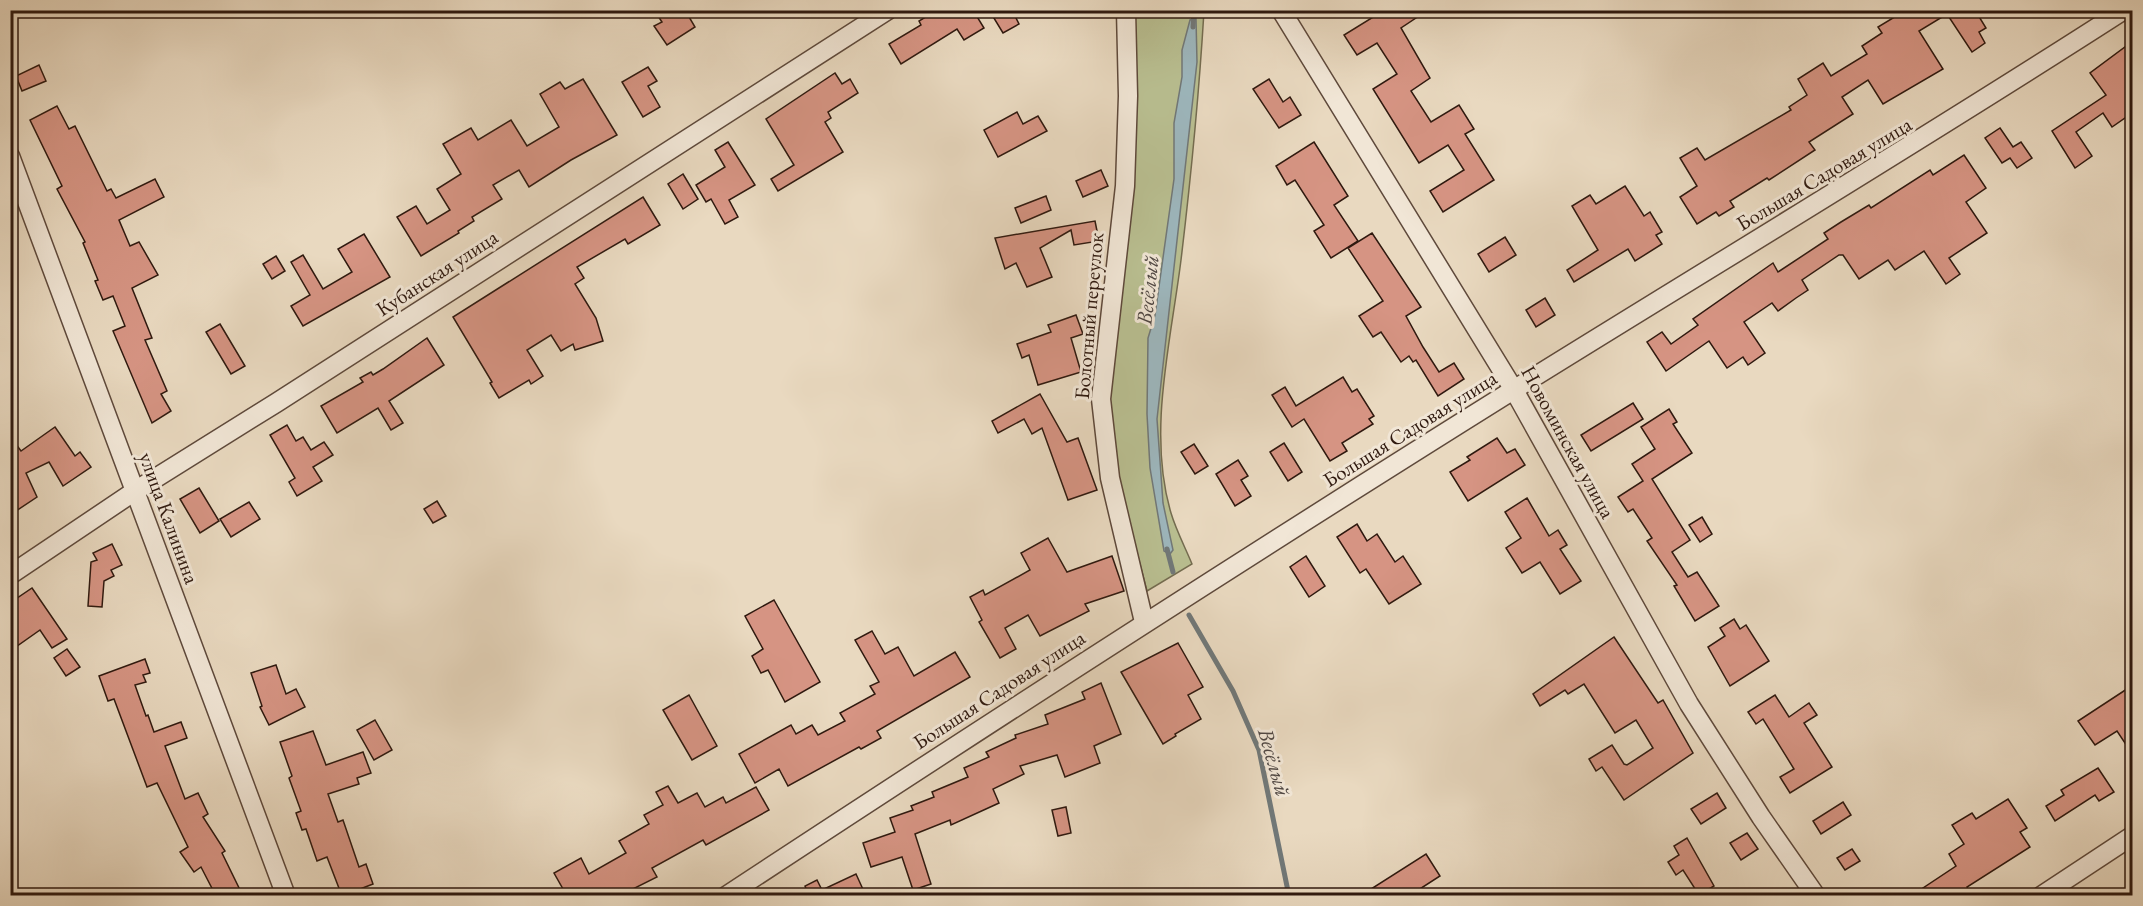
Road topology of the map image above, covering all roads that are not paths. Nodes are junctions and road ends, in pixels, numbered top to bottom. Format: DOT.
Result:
graph roads {
  1 [pos="888,10"];
  2 [pos="1126,10"];
  3 [pos="1281,10"];
  4 [pos="2124,10"];
  5 [pos="10,156"];
  6 [pos="1514,390"];
  7 [pos="135,491"];
  8 [pos="10,575"];
  9 [pos="1144,622"];
  10 [pos="2133,836"];
  11 [pos="286,896"];
  12 [pos="726,896"];
  13 [pos="1816,896"];
  14 [pos="2041,896"];
  1 -- 7 [label="street, Кубанская улица"];
  2 -- 9 [label="street, Болотный переулок"];
  3 -- 6 [label="street, Новоминская улица"];
  4 -- 6 [label="street, Большая Садовая улица"];
  5 -- 7 [label="street, улица Калинина"];
  6 -- 9 [label="street, Большая Садовая улица"];
  6 -- 13 [label="street, Новоминская улица"];
  7 -- 8 [label="street, Кубанская улица"];
  7 -- 11 [label="street, улица Калинина"];
  9 -- 12 [label="street, Большая Садовая улица"];
  10 -- 14 [label="street"];
}
